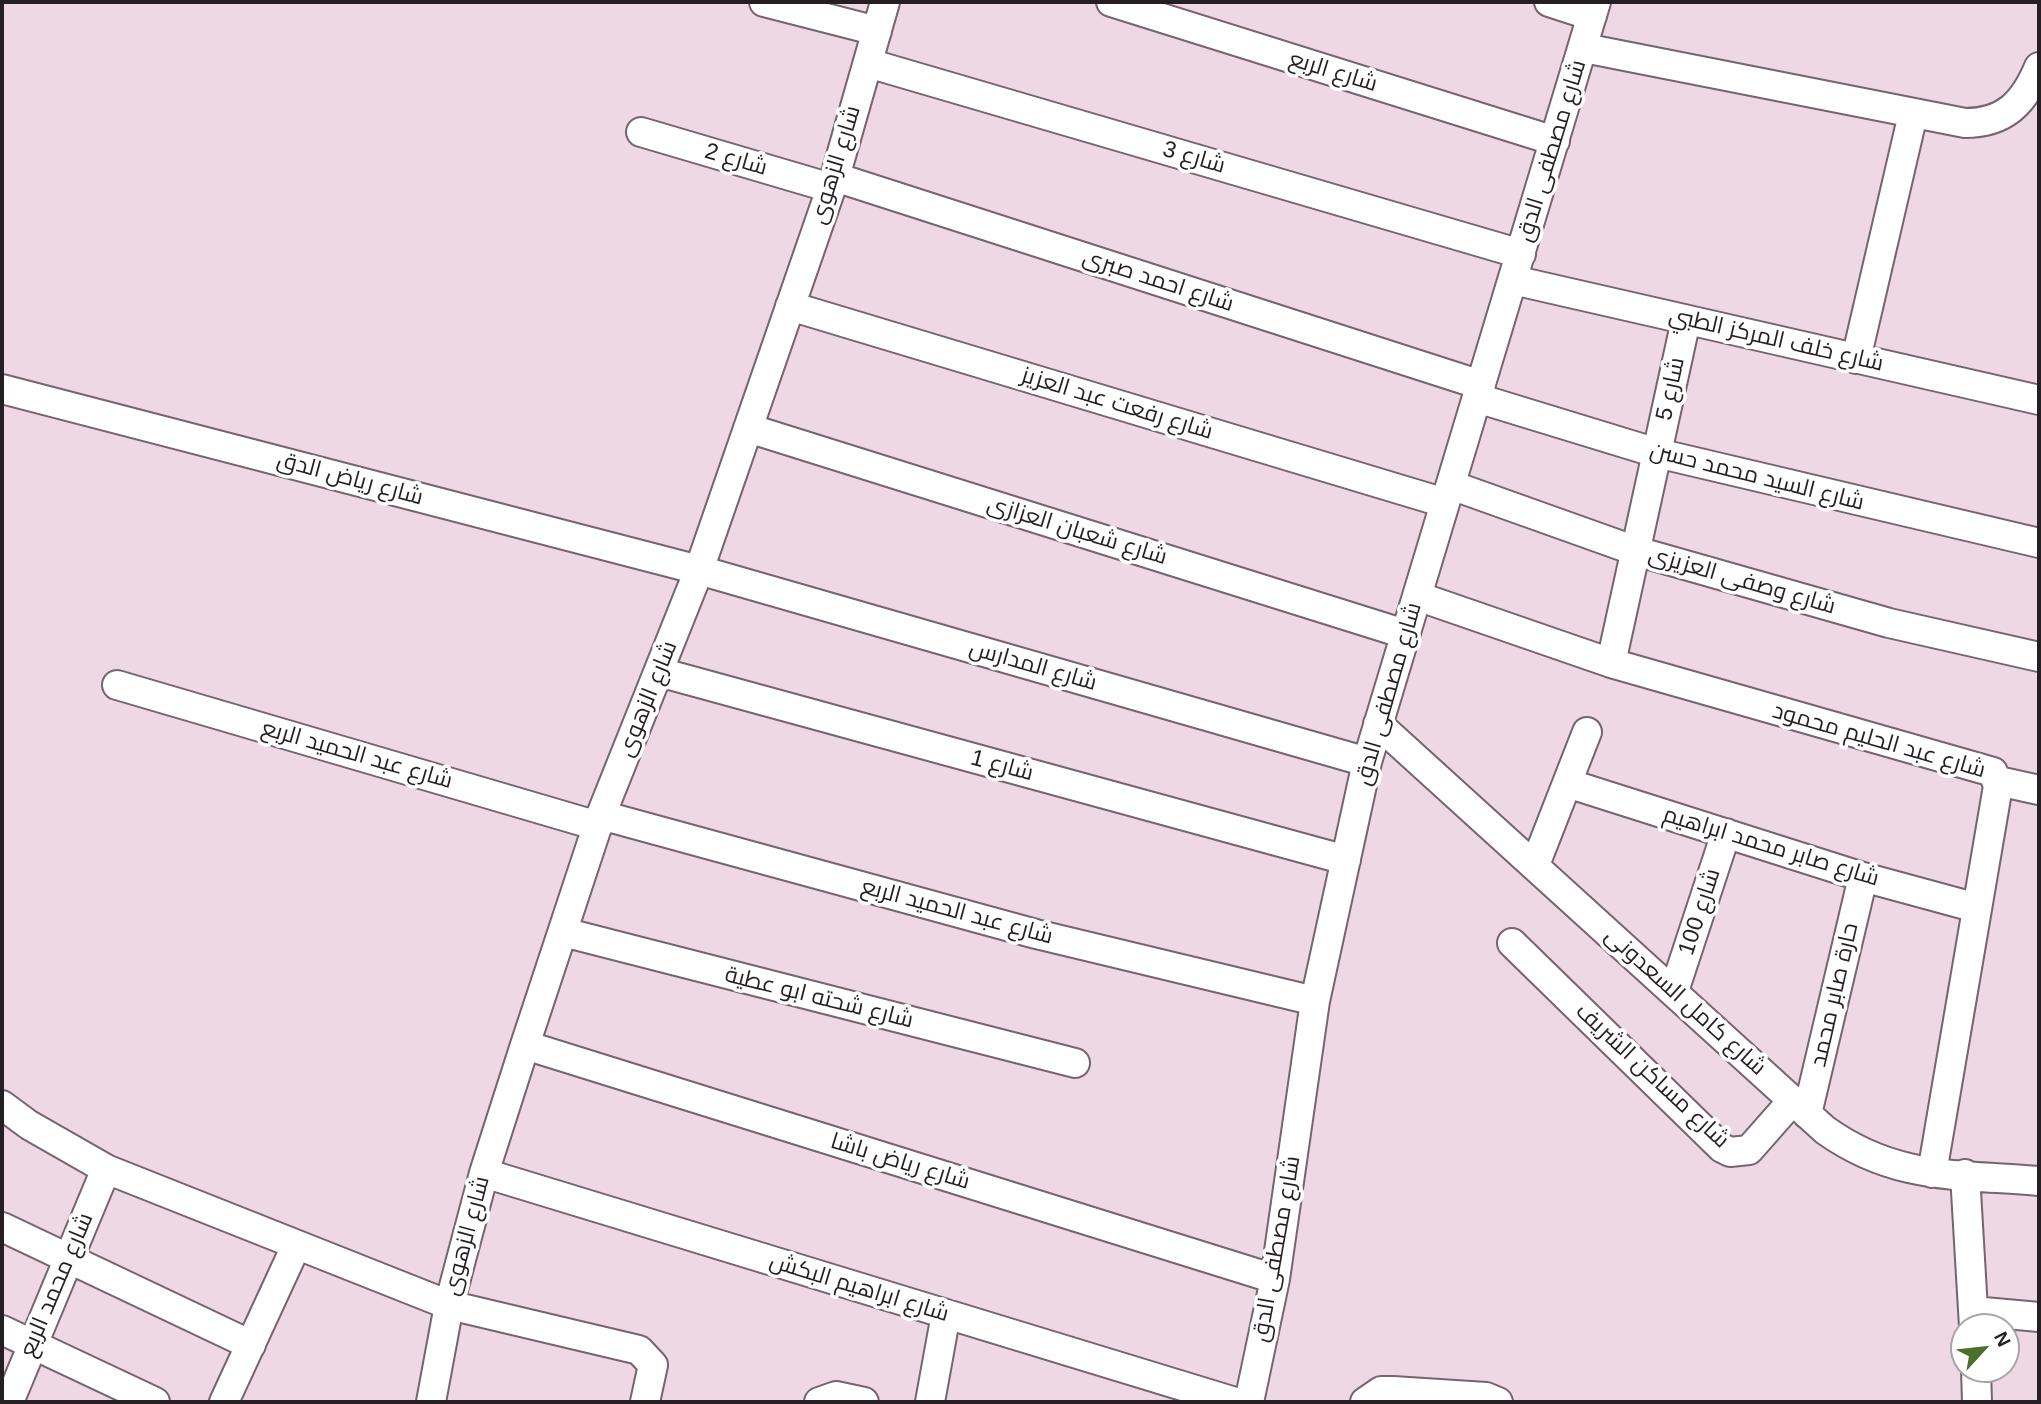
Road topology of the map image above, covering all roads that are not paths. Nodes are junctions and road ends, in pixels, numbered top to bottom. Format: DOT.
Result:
graph roads {
  1 [pos="764,2"];
  2 [pos="886,2"];
  3 [pos="1111,2"];
  4 [pos="1549,2"];
  5 [pos="1594,9"];
  6 [pos="877,31"];
  7 [pos="1584,48"];
  8 [pos="867,63"];
  9 [pos="2039,67"];
  10 [pos="1913,114"];
  11 [pos="640,132"];
  12 [pos="1555,141"];
  13 [pos="833,183"];
  14 [pos="1517,267"];
  15 [pos="790,306"];
  16 [pos="1686,320"];
  17 [pos="1856,359"];
  18 [pos="2,389"];
  19 [pos="1479,392"];
  20 [pos="2039,400"];
  21 [pos="748,428"];
  22 [pos="1657,453"];
  23 [pos="1448,494"];
  24 [pos="2039,543"];
  25 [pos="1636,551"];
  26 [pos="699,570"];
  27 [pos="1417,596"];
  28 [pos="1405,634"];
  29 [pos="2039,657"];
  30 [pos="1611,663"];
  31 [pos="659,671"];
  32 [pos="117,685"];
  33 [pos="1378,724"];
  34 [pos="1587,732"];
  35 [pos="1367,762"];
  36 [pos="1998,781"];
  37 [pos="1567,783"];
  38 [pos="2039,790"];
  39 [pos="599,820"];
  40 [pos="1726,833"];
  41 [pos="1346,860"];
  42 [pos="1535,865"];
  43 [pos="1863,877"];
  44 [pos="1977,908"];
  45 [pos="563,932"];
  46 [pos="1512,943"];
  47 [pos="1674,992"];
  48 [pos="1315,1001"];
  49 [pos="525,1045"];
  50 [pos="1075,1063"];
  51 [pos="2,1105"];
  52 [pos="1800,1107"];
  53 [pos="106,1168"];
  54 [pos="484,1173"];
  55 [pos="1932,1173"];
  56 [pos="1965,1174"];
  57 [pos="2039,1181"];
  58 [pos="2,1227"];
  59 [pos="296,1246"];
  60 [pos="69,1257"];
  61 [pos="1275,1279"];
  62 [pos="449,1305"];
  63 [pos="1974,1313"];
  64 [pos="946,1314"];
  65 [pos="2039,1317"];
  66 [pos="2020,1318"];
  67 [pos="2,1330"];
  68 [pos="33,1344"];
  69 [pos="251,1345"];
  70 [pos="1976,1383"];
  71 [pos="9,1402"];
  72 [pos="155,1402"];
  73 [pos="224,1402"];
  74 [pos="431,1402"];
  75 [pos="645,1402"];
  76 [pos="819,1402"];
  77 [pos="864,1402"];
  78 [pos="930,1402"];
  79 [pos="1235,1402"];
  80 [pos="1249,1402"];
  81 [pos="1365,1402"];
  82 [pos="1498,1402"];
  83 [pos="1977,1402"];
  1 -- 6 [label="street"];
  2 -- 6 [label="street, شارع الزهوى"];
  3 -- 12 [label="street, شارع الربع"];
  4 -- 5 [label="street"];
  5 -- 7 [label="street, شارع مصطفى الدق"];
  6 -- 8 [label="street, شارع الزهوى"];
  7 -- 10 [label="street"];
  7 -- 12 [label="street, شارع مصطفى الدق"];
  8 -- 13 [label="street, شارع الزهوى"];
  8 -- 14 [label="street, شارع 3"];
  9 -- 10 [label="street"];
  10 -- 17 [label="street"];
  11 -- 13 [label="street, شارع 2"];
  12 -- 14 [label="street, شارع مصطفى الدق"];
  13 -- 15 [label="street, شارع الزهوى"];
  13 -- 19 [label="street, شارع احمد صبرى"];
  14 -- 16 [label="street, شارع خلف المركز الطبي"];
  14 -- 19 [label="street, شارع مصطفى الدق"];
  15 -- 21 [label="street, شارع الزهوى"];
  15 -- 23 [label="street, شارع رفعت عبد العزيز"];
  16 -- 17 [label="street, شارع خلف المركز الطبي"];
  16 -- 22 [label="street, شارع 5"];
  17 -- 20 [label="street, شارع خلف المركز الطبي"];
  18 -- 26 [label="street, شارع رياض الدق"];
  19 -- 22 [label="street, شارع السيد محمد حسن"];
  19 -- 23 [label="street, شارع مصطفى الدق"];
  21 -- 26 [label="street, شارع الزهوى"];
  21 -- 28 [label="street, شارع شعبان العزازى"];
  22 -- 24 [label="street, شارع السيد محمد حسن"];
  22 -- 25 [label="street, شارع 5"];
  23 -- 25 [label="street, شارع وصفى العزيزى"];
  23 -- 27 [label="street, شارع مصطفى الدق"];
  25 -- 29 [label="street, شارع وصفى العزيزى"];
  25 -- 30 [label="street, شارع 5"];
  26 -- 31 [label="street, شارع الزهوى"];
  26 -- 35 [label="street, شارع المدارس"];
  27 -- 28 [label="street, شارع مصطفى الدق"];
  27 -- 30 [label="street, شارع عبد الحليم محمود"];
  28 -- 33 [label="street, شارع مصطفى الدق"];
  30 -- 36 [label="street, شارع عبد الحليم محمود"];
  31 -- 39 [label="street, شارع الزهوى"];
  31 -- 41 [label="street, شارع 1"];
  32 -- 39 [label="street, شارع عبد الحميد الربع"];
  33 -- 35 [label="street, شارع مصطفى الدق"];
  33 -- 42 [label="street, شارع كامل السعدونى"];
  34 -- 37 [label="street"];
  35 -- 41 [label="street, شارع مصطفى الدق"];
  36 -- 38 [label="street"];
  36 -- 44 [label="street, شارع عبد الحليم محمود"];
  37 -- 40 [label="street, شارع صابر محمد ابراهيم"];
  37 -- 42 [label="street"];
  39 -- 45 [label="street, شارع الزهوى"];
  39 -- 48 [label="street, شارع عبد الحميد الربع"];
  40 -- 43 [label="street, شارع صابر محمد ابراهيم"];
  40 -- 47 [label="street, شارع 100"];
  41 -- 48 [label="street, شارع مصطفى الدق"];
  42 -- 47 [label="street, شارع كامل السعدونى"];
  43 -- 44 [label="street, شارع صابر محمد ابراهيم"];
  43 -- 52 [label="street, حارة صابر محمد"];
  44 -- 55 [label="street, شارع عبد الحليم محمود"];
  45 -- 49 [label="street, شارع الزهوى"];
  45 -- 50 [label="street, شارع شحته ابو عطية"];
  46 -- 52 [label="street, شارع مساكن الشريف"];
  47 -- 52 [label="street, شارع كامل السعدونى"];
  48 -- 61 [label="street, شارع مصطفى الدق"];
  49 -- 54 [label="street, شارع الزهوى"];
  49 -- 61 [label="street, شارع رياض باشا"];
  51 -- 53 [label="street"];
  52 -- 55 [label="street, شارع كامل السعدونى"];
  53 -- 59 [label="street"];
  53 -- 60 [label="street, شارع محمد الربع"];
  54 -- 62 [label="street, شارع الزهوى"];
  54 -- 64 [label="street, شارع ابراهيم البكش"];
  55 -- 56 [label="street, شارع كامل السعدونى"];
  56 -- 57 [label="street, شارع كامل السعدونى"];
  56 -- 63 [label="street"];
  58 -- 60 [label="street"];
  59 -- 62 [label="street"];
  59 -- 69 [label="street"];
  60 -- 68 [label="street, شارع محمد الربع"];
  60 -- 69 [label="street"];
  61 -- 80 [label="street, شارع مصطفى الدق"];
  62 -- 74 [label="street, شارع الزهوى"];
  62 -- 75 [label="street"];
  64 -- 78 [label="street"];
  64 -- 79 [label="street, شارع ابراهيم البكش"];
  65 -- 66 [label="street"];
  67 -- 68 [label="street"];
  68 -- 71 [label="street, شارع محمد الربع"];
  68 -- 72 [label="street"];
  69 -- 73 [label="street"];
  70 -- 83 [label="street"];
  76 -- 77 [label="street"];
  81 -- 82 [label="street"];
}
